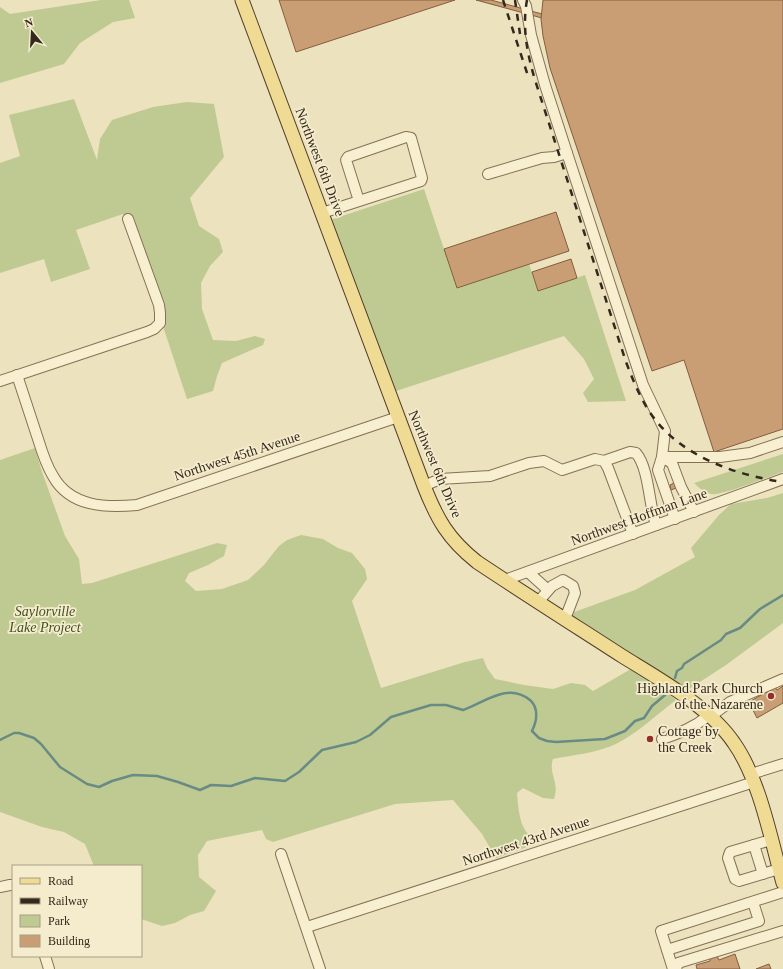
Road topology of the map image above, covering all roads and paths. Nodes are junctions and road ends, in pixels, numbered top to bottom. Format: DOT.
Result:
graph roads {
  1 [pos="242,0"];
  2 [pos="523,0"];
  3 [pos="567,153"];
  4 [pos="488,174"];
  5 [pos="359,201"];
  6 [pos="322,213"];
  7 [pos="128,219"];
  8 [pos="17,375"];
  9 [pos="0,381"];
  10 [pos="398,418"];
  11 [pos="783,442"];
  12 [pos="662,457"];
  13 [pos="604,462"];
  14 [pos="783,479"];
  15 [pos="424,486"];
  16 [pos="694,512"];
  17 [pos="675,519"];
  18 [pos="656,525"];
  19 [pos="633,534"];
  20 [pos="528,572"];
  21 [pos="505,580"];
  22 [pos="548,590"];
  23 [pos="538,602"];
  24 [pos="565,620"];
  25 [pos="783,679"];
  26 [pos="710,716"];
  27 [pos="662,739"];
  28 [pos="783,764"];
  29 [pos="752,778"];
  30 [pos="771,840"];
  31 [pos="754,845"];
  32 [pos="281,854"];
  33 [pos="779,869"];
  34 [pos="763,874"];
  35 [pos="783,883"];
  36 [pos="783,892"];
  37 [pos="753,902"];
  38 [pos="307,927"];
  39 [pos="778,932"];
  40 [pos="667,950"];
  41 [pos="45,957"];
  42 [pos="675,967"];
  43 [pos="49,969"];
  44 [pos="320,969"];
  1 -- 6 [label="main road, Northwest 6th Drive"];
  2 -- 3 [label="street"];
  3 -- 4 [label="street"];
  3 -- 12 [label="street"];
  5 -- 5 [label="street"];
  5 -- 6 [label="street"];
  6 -- 10 [label="main road, Northwest 6th Drive"];
  7 -- 8 [label="street"];
  8 -- 9 [label="street"];
  8 -- 10 [label="street, Northwest 45th Avenue"];
  10 -- 15 [label="main road, Northwest 6th Drive"];
  11 -- 12 [label="street"];
  12 -- 16 [label="street"];
  12 -- 17 [label="street"];
  13 -- 15 [label="street"];
  13 -- 18 [label="street"];
  13 -- 19 [label="street"];
  14 -- 16 [label="street, Northwest Hoffman Lane"];
  15 -- 21 [label="main road, Northwest 6th Drive"];
  16 -- 17 [label="street, Northwest Hoffman Lane"];
  17 -- 18 [label="street, Northwest Hoffman Lane"];
  18 -- 19 [label="street, Northwest Hoffman Lane"];
  19 -- 20 [label="street, Northwest Hoffman Lane"];
  20 -- 21 [label="street, Northwest Hoffman Lane"];
  20 -- 22 [label="street"];
  21 -- 23 [label="main road, Northwest 6th Drive"];
  22 -- 23 [label="street"];
  22 -- 24 [label="street"];
  23 -- 24 [label="main road, Northwest 6th Drive"];
  24 -- 26 [label="main road, Northwest 6th Drive"];
  25 -- 26 [label="street"];
  26 -- 27 [label="street"];
  26 -- 29 [label="main road, Northwest 6th Drive"];
  28 -- 29 [label="street, Northwest 43rd Avenue"];
  29 -- 30 [label="main road, Northwest 6th Drive"];
  29 -- 38 [label="street, Northwest 43rd Avenue"];
  30 -- 31 [label="street"];
  30 -- 33 [label="main road, Northwest 6th Drive"];
  31 -- 34 [label="street"];
  31 -- 34 [label="street"];
  32 -- 38 [label="street"];
  33 -- 34 [label="street"];
  33 -- 35 [label="main road, Northwest 6th Drive"];
  36 -- 37 [label="street"];
  37 -- 40 [label="street"];
  37 -- 40 [label="street"];
  38 -- 44 [label="street"];
  39 -- 42 [label="street"];
  40 -- 42 [label="street"];
  41 -- 43 [label="street"];
}
